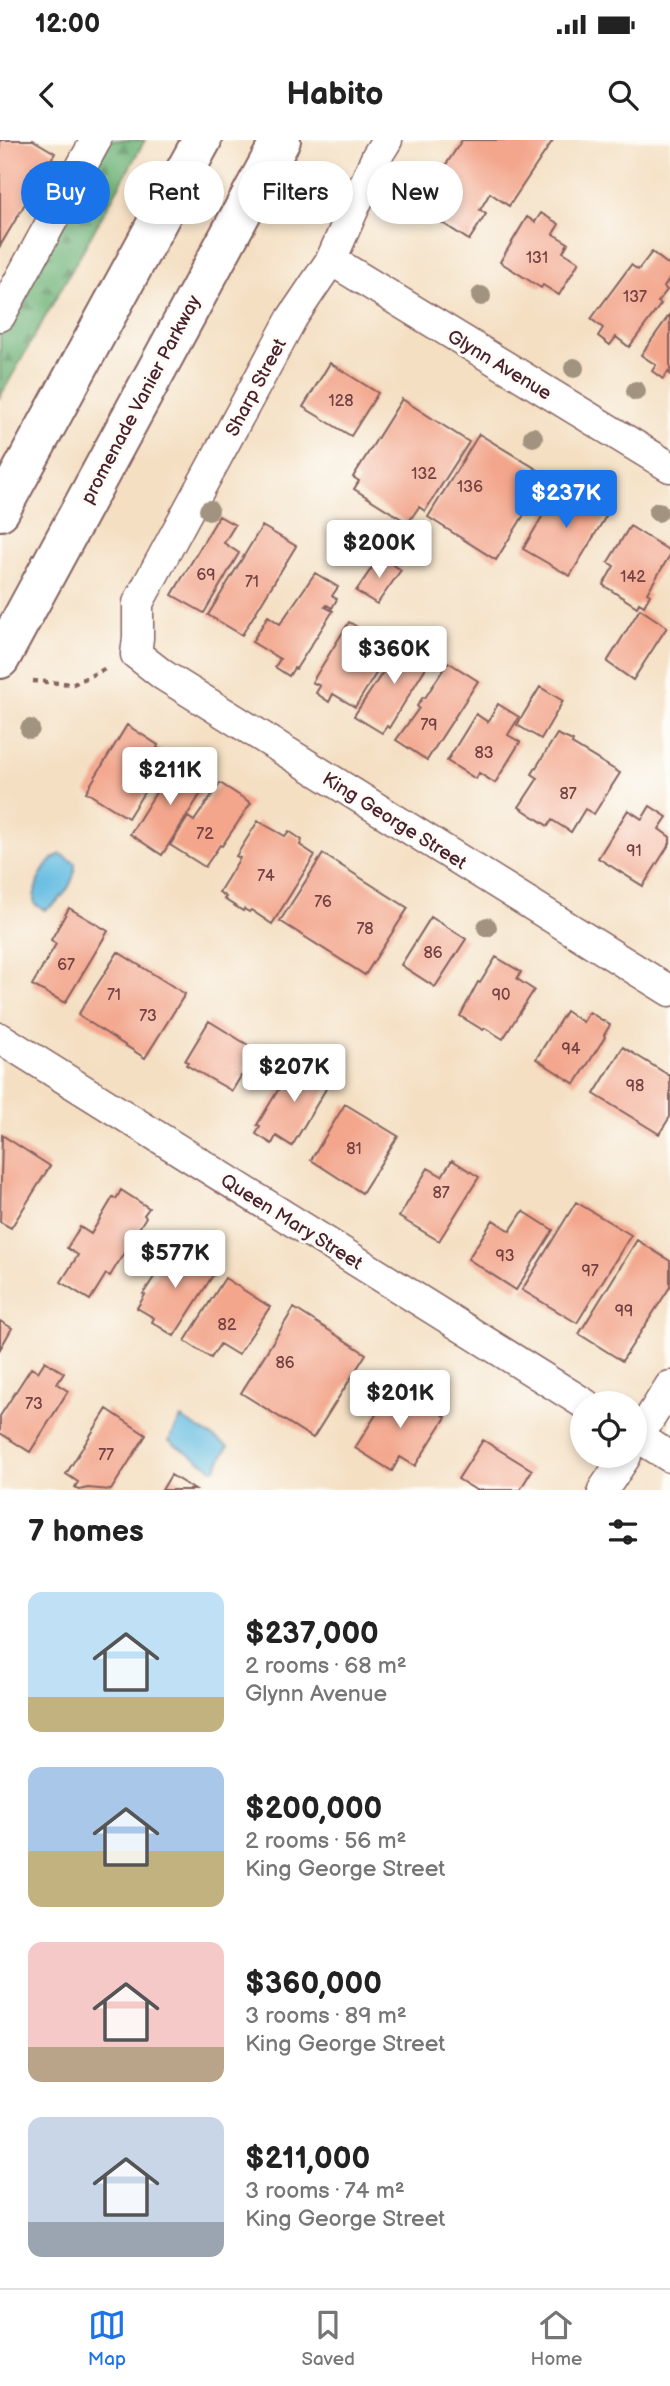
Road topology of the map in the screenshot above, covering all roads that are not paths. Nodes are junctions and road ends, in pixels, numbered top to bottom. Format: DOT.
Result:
graph roads {
  1 [pos="96,140"];
  2 [pos="202,140"];
  3 [pos="281,140"];
  4 [pos="387,140"];
  5 [pos="331,260"];
  6 [pos="0,316"];
  7 [pos="670,467"];
  8 [pos="0,511"];
  9 [pos="137,646"];
  10 [pos="0,659"];
  11 [pos="670,991"];
  12 [pos="0,1038"];
  13 [pos="670,1386"];
  14 [pos="570,1395"];
  15 [pos="647,1422"];
  16 [pos="647,1447"];
  17 [pos="670,1457"];
  18 [pos="617,1468"];
  19 [pos="603,1490"];
  1 -- 6 [label="street"];
  2 -- 8 [label="main road"];
  3 -- 10 [label="main road, promenade Vanier Parkway"];
  4 -- 5 [label="street, Sharp Street"];
  5 -- 7 [label="street, Glynn Avenue"];
  5 -- 9 [label="street, Sharp Street"];
  9 -- 11 [label="street, King George Street"];
  12 -- 14 [label="street, Queen Mary Street"];
  13 -- 15 [label="street"];
  16 -- 17 [label="street"];
  18 -- 19 [label="street"];
}
